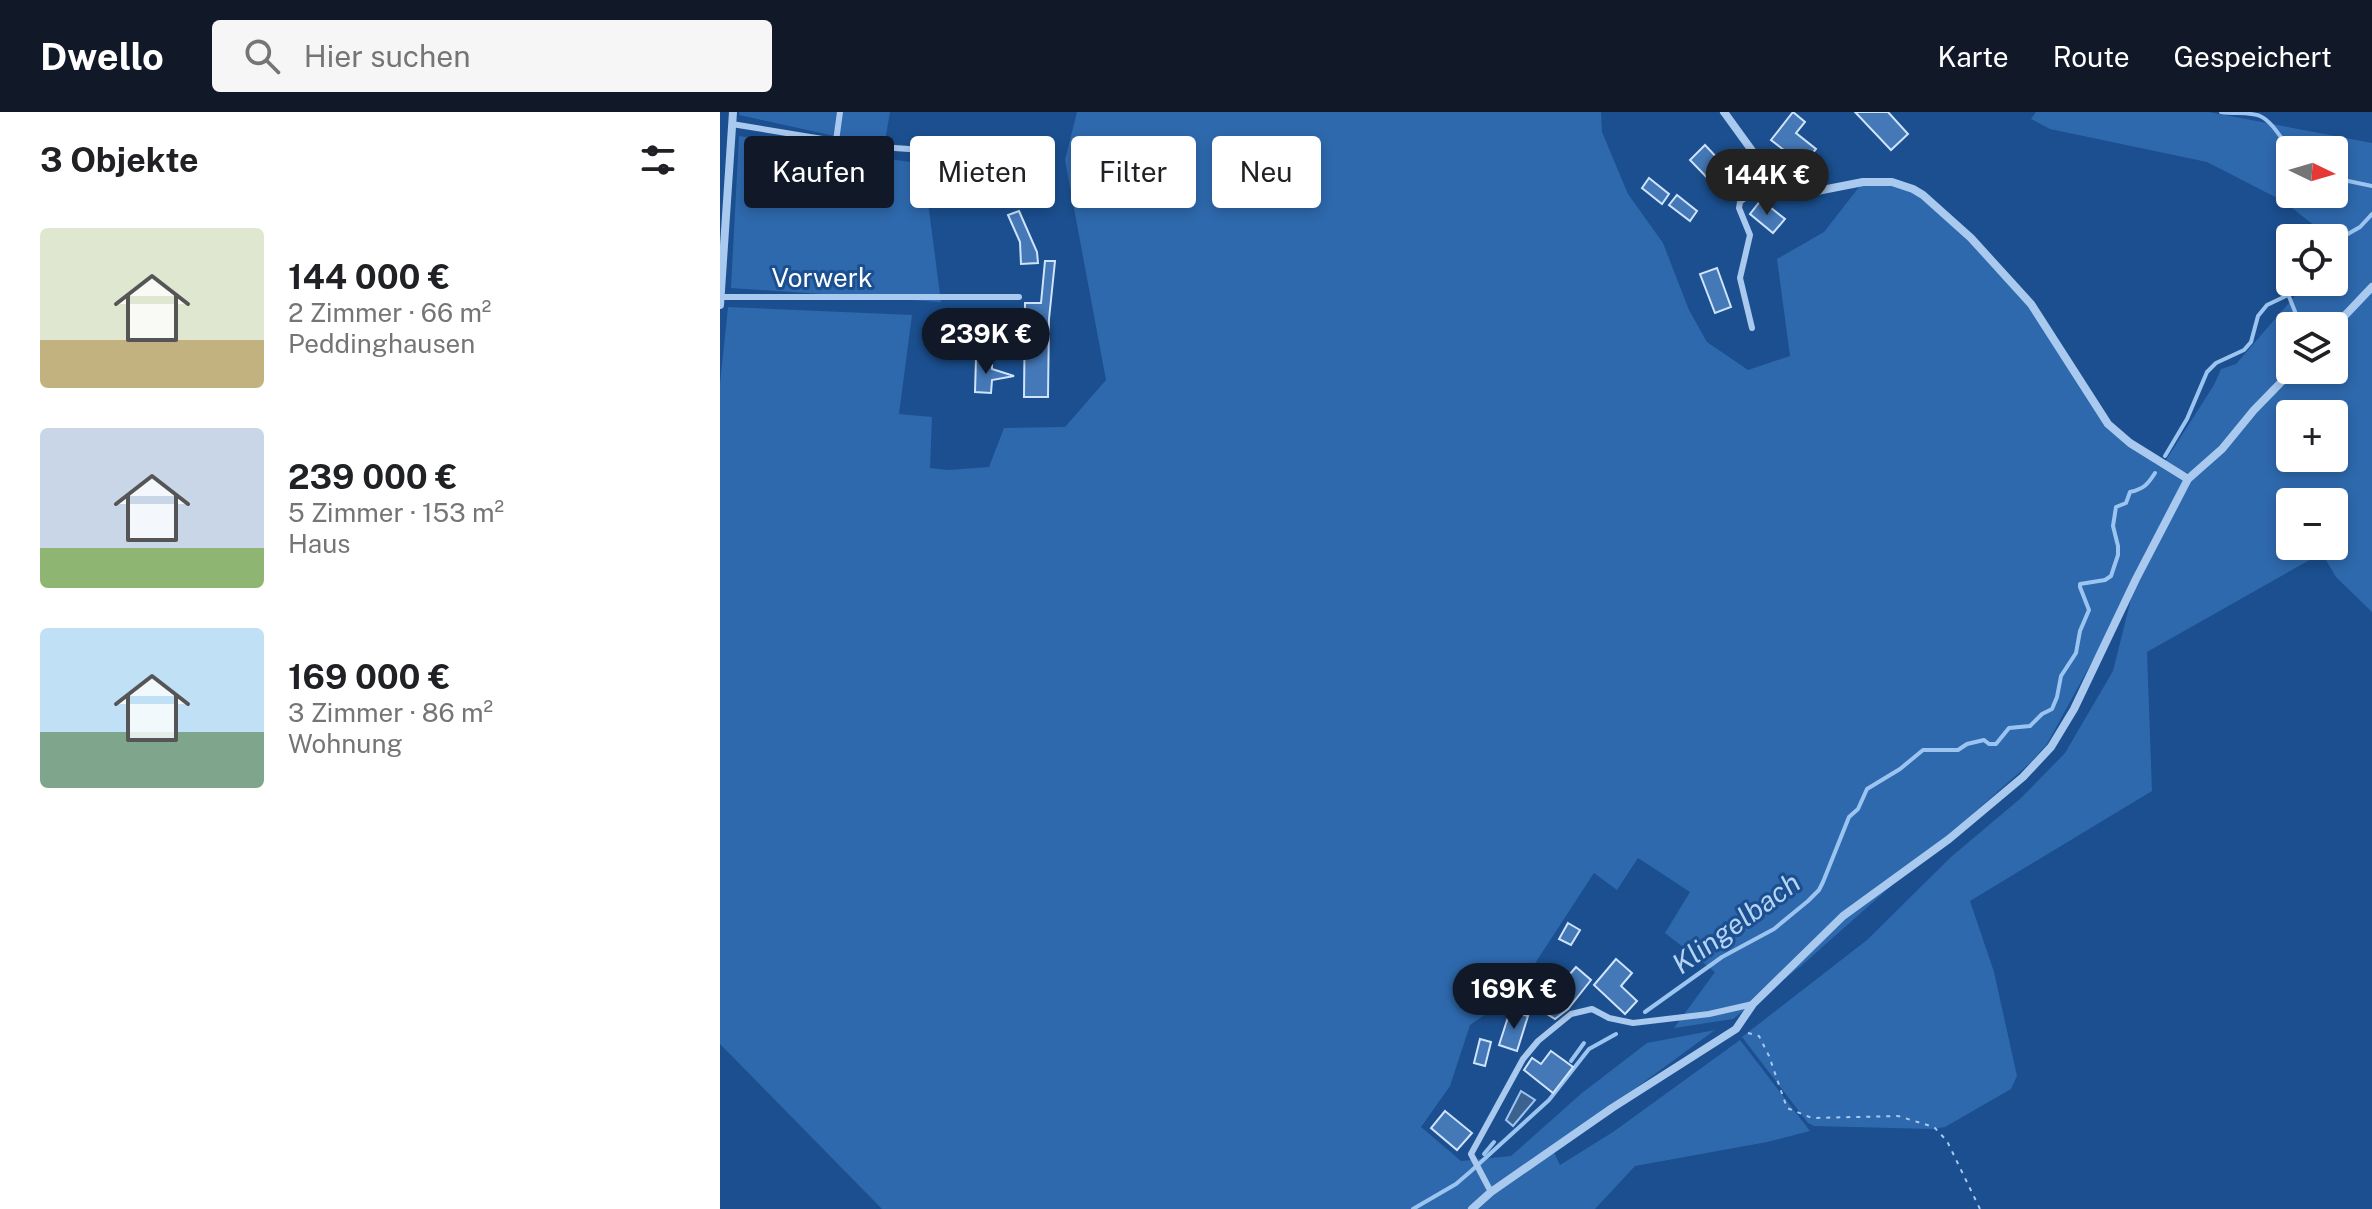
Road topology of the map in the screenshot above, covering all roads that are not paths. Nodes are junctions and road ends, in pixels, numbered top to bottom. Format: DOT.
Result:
graph roads {
  1 [pos="733,112"];
  2 [pos="840,112"];
  3 [pos="1724,112"];
  4 [pos="732,124"];
  5 [pos="805,136"];
  6 [pos="837,136"];
  7 [pos="894,147"];
  8 [pos="909,149"];
  9 [pos="1791,188"];
  10 [pos="2372,287"];
  11 [pos="721,297"];
  12 [pos="1019,297"];
  13 [pos="720,305"];
  14 [pos="2348,312"];
  15 [pos="1752,328"];
  16 [pos="2279,384"];
  17 [pos="2188,479"];
  18 [pos="1753,1004"];
  19 [pos="1491,1192"];
  20 [pos="1472,1209"];
  1 -- 4 [label="street"];
  2 -- 6 [label="lane"];
  3 -- 9 [label="street"];
  4 -- 5 [label="lane"];
  4 -- 11 [label="street"];
  7 -- 8 [label="lane"];
  9 -- 15 [label="lane"];
  9 -- 17 [label="street"];
  10 -- 14 [label="street"];
  11 -- 12 [label="lane, Vorwerk"];
  11 -- 13 [label="street"];
  16 -- 17 [label="street"];
  17 -- 18 [label="street"];
  18 -- 19 [label="street"];
  18 -- 19 [label="lane"];
  19 -- 20 [label="street"];
}
